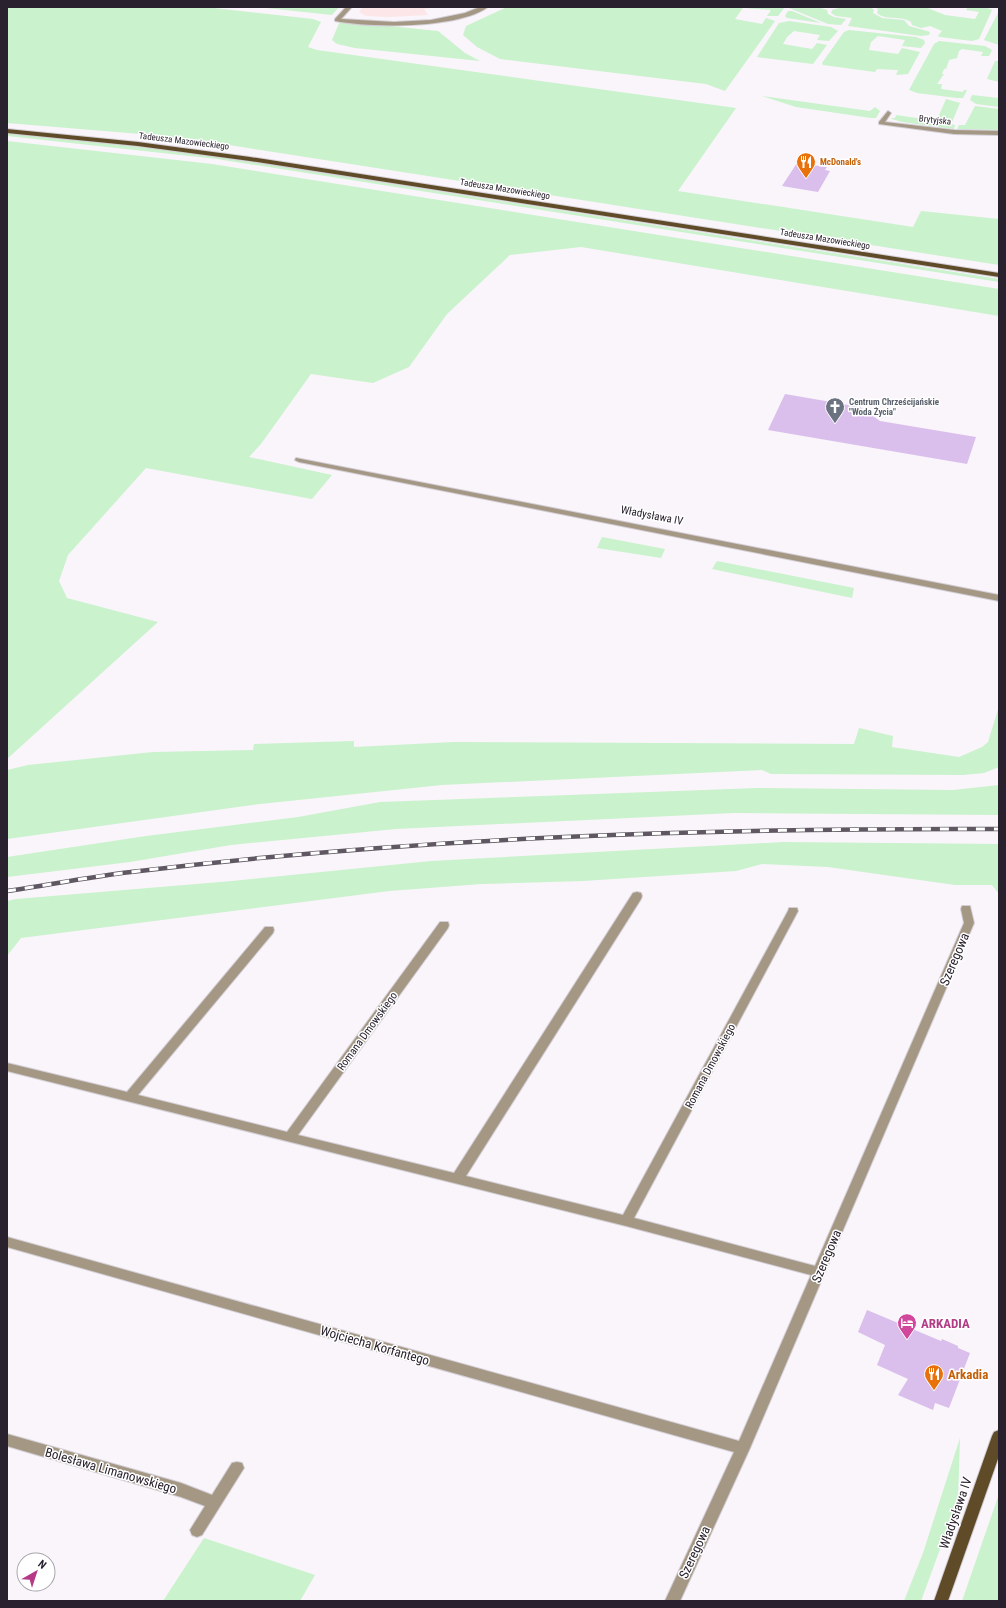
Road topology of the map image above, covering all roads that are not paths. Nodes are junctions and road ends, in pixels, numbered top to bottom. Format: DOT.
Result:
graph roads {
  1 [pos="349,7"];
  2 [pos="485,7"];
  3 [pos="888,113"];
  4 [pos="7,131"];
  5 [pos="999,133"];
  6 [pos="999,275"];
  7 [pos="299,460"];
  8 [pos="999,598"];
  9 [pos="638,896"];
  10 [pos="966,908"];
  11 [pos="793,911"];
  12 [pos="444,925"];
  13 [pos="269,930"];
  14 [pos="7,1067"];
  15 [pos="129,1098"];
  16 [pos="290,1137"];
  17 [pos="458,1178"];
  18 [pos="626,1221"];
  19 [pos="7,1242"];
  20 [pos="819,1272"];
  21 [pos="999,1436"];
  22 [pos="7,1440"];
  23 [pos="743,1448"];
  24 [pos="237,1468"];
  25 [pos="215,1503"];
  26 [pos="197,1530"];
  27 [pos="672,1601"];
  28 [pos="941,1601"];
  1 -- 2 [label="street"];
  3 -- 5 [label="street, Brytyjska"];
  4 -- 6 [label="main road, Tadeusza Mazowieckiego"];
  7 -- 8 [label="street, Władysława IV"];
  9 -- 17 [label="street"];
  10 -- 20 [label="street, Szeregowa"];
  11 -- 18 [label="street, Romana Dmowskiego"];
  12 -- 16 [label="street, Romana Dmowskiego"];
  13 -- 15 [label="street"];
  14 -- 15 [label="street"];
  15 -- 16 [label="street"];
  16 -- 17 [label="street"];
  17 -- 18 [label="street"];
  18 -- 20 [label="street"];
  19 -- 23 [label="street, Wojciecha Korfantego"];
  20 -- 23 [label="street, Szeregowa"];
  21 -- 28 [label="main road, Władysława IV"];
  22 -- 25 [label="street, Bolesława Limanowskiego"];
  23 -- 27 [label="street, Szeregowa"];
  24 -- 25 [label="street"];
  25 -- 26 [label="street"];
}
